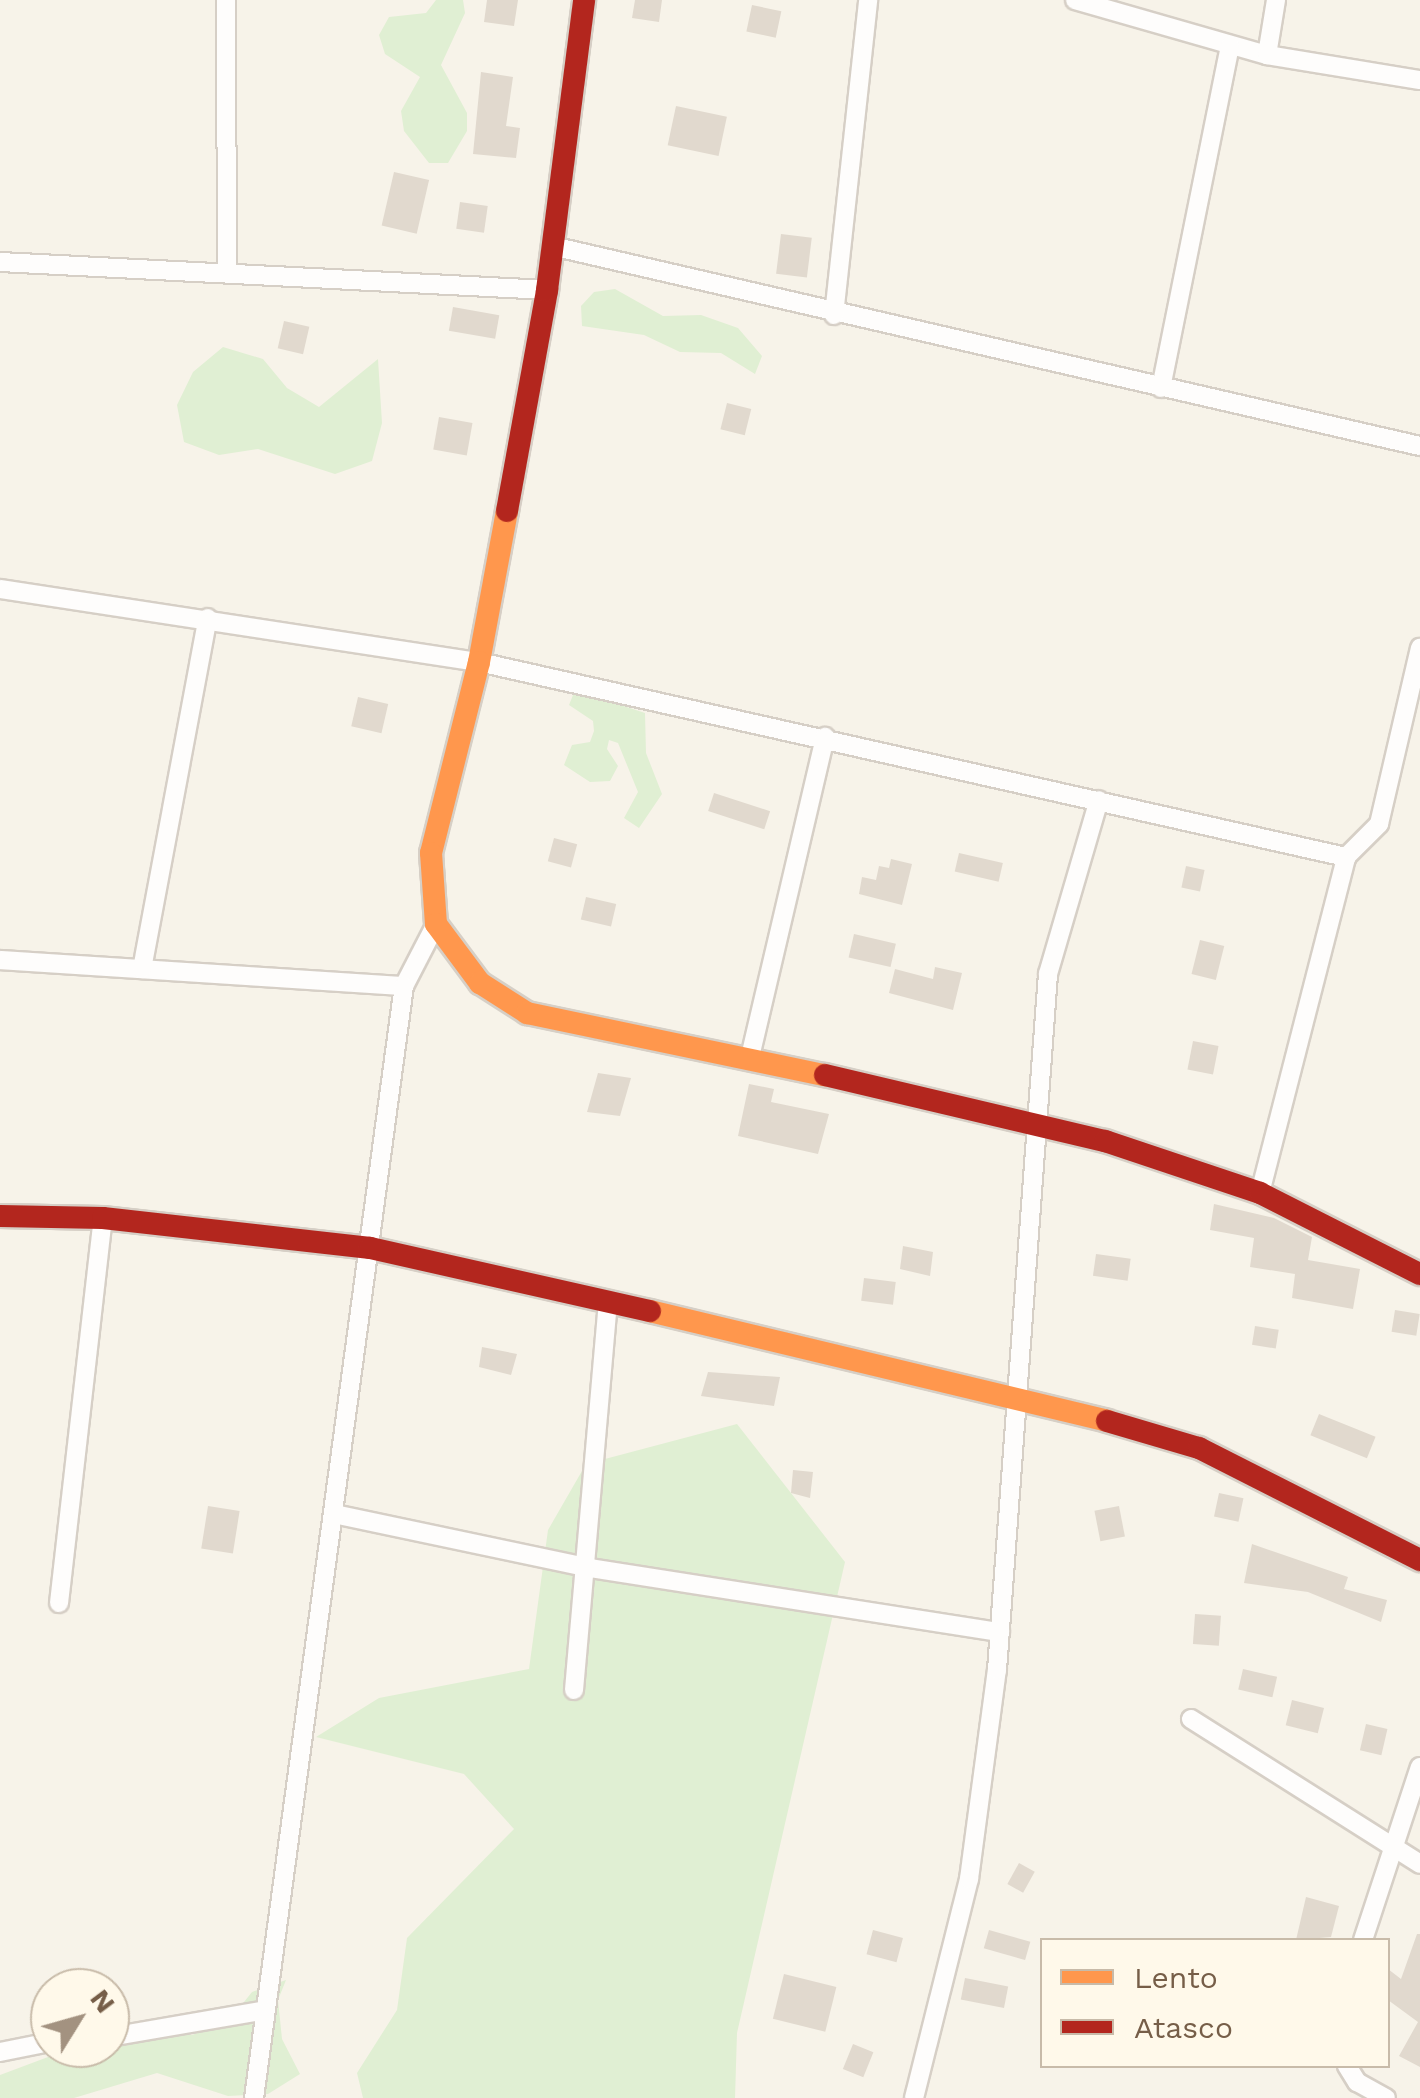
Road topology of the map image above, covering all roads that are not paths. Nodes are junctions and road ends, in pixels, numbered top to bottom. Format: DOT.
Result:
graph roads {
  1 [pos="226,0"];
  2 [pos="584,0"];
  3 [pos="868,0"];
  4 [pos="1075,0"];
  5 [pos="1276,0"];
  6 [pos="1230,46"];
  7 [pos="1267,55"];
  8 [pos="1420,80"];
  9 [pos="552,246"];
  10 [pos="0,262"];
  11 [pos="227,272"];
  12 [pos="547,290"];
  13 [pos="834,315"];
  14 [pos="1161,388"];
  15 [pos="1420,446"];
  16 [pos="0,589"];
  17 [pos="208,618"];
  18 [pos="1420,648"];
  19 [pos="479,662"];
  20 [pos="1418,670"];
  21 [pos="825,737"];
  22 [pos="1099,800"];
  23 [pos="1346,857"];
  24 [pos="436,924"];
  25 [pos="0,960"];
  26 [pos="142,969"];
  27 [pos="404,986"];
  28 [pos="750,1057"];
  29 [pos="1037,1126"];
  30 [pos="1260,1193"];
  31 [pos="0,1216"];
  32 [pos="103,1218"];
  33 [pos="370,1248"];
  34 [pos="1420,1274"];
  35 [pos="608,1302"];
  36 [pos="1016,1394"];
  37 [pos="334,1514"];
  38 [pos="1420,1560"];
  39 [pos="590,1568"];
  40 [pos="59,1602"];
  41 [pos="1000,1632"];
  42 [pos="574,1690"];
  43 [pos="1191,1719"];
  44 [pos="1420,1767"];
  45 [pos="1394,1846"];
  46 [pos="1420,1864"];
  47 [pos="1364,1938"];
  48 [pos="266,2010"];
  49 [pos="130,2034"];
  50 [pos="30,2046"];
  51 [pos="0,2052"];
  52 [pos="1348,2068"];
  53 [pos="254,2098"];
  54 [pos="914,2098"];
  55 [pos="1386,2098"];
  1 -- 11 [label="street"];
  2 -- 9 [label="street"];
  3 -- 13 [label="street"];
  4 -- 6 [label="street"];
  5 -- 7 [label="street"];
  6 -- 7 [label="street"];
  6 -- 14 [label="street"];
  7 -- 8 [label="street"];
  9 -- 12 [label="street"];
  9 -- 13 [label="street"];
  10 -- 11 [label="street"];
  11 -- 12 [label="street"];
  12 -- 19 [label="street"];
  13 -- 14 [label="street"];
  14 -- 15 [label="street"];
  16 -- 17 [label="street"];
  17 -- 19 [label="street"];
  17 -- 26 [label="street"];
  18 -- 20 [label="street"];
  19 -- 21 [label="street"];
  19 -- 24 [label="street"];
  20 -- 23 [label="street"];
  21 -- 22 [label="street"];
  21 -- 28 [label="street"];
  22 -- 23 [label="street"];
  22 -- 29 [label="street"];
  23 -- 30 [label="street"];
  24 -- 27 [label="street"];
  24 -- 28 [label="street"];
  25 -- 26 [label="street"];
  26 -- 27 [label="street"];
  27 -- 33 [label="street"];
  28 -- 29 [label="street"];
  29 -- 30 [label="street"];
  29 -- 36 [label="street"];
  30 -- 34 [label="street"];
  31 -- 32 [label="street"];
  32 -- 33 [label="street"];
  32 -- 40 [label="street"];
  33 -- 35 [label="street"];
  33 -- 37 [label="street"];
  35 -- 36 [label="street"];
  35 -- 39 [label="street"];
  36 -- 38 [label="street"];
  36 -- 41 [label="street"];
  37 -- 39 [label="street"];
  37 -- 48 [label="street"];
  39 -- 41 [label="street"];
  39 -- 42 [label="street"];
  41 -- 54 [label="street"];
  43 -- 45 [label="street"];
  44 -- 45 [label="street"];
  45 -- 46 [label="street"];
  45 -- 47 [label="street"];
  48 -- 49 [label="street"];
  48 -- 53 [label="street"];
  50 -- 51 [label="street"];
  52 -- 55 [label="street"];
}
